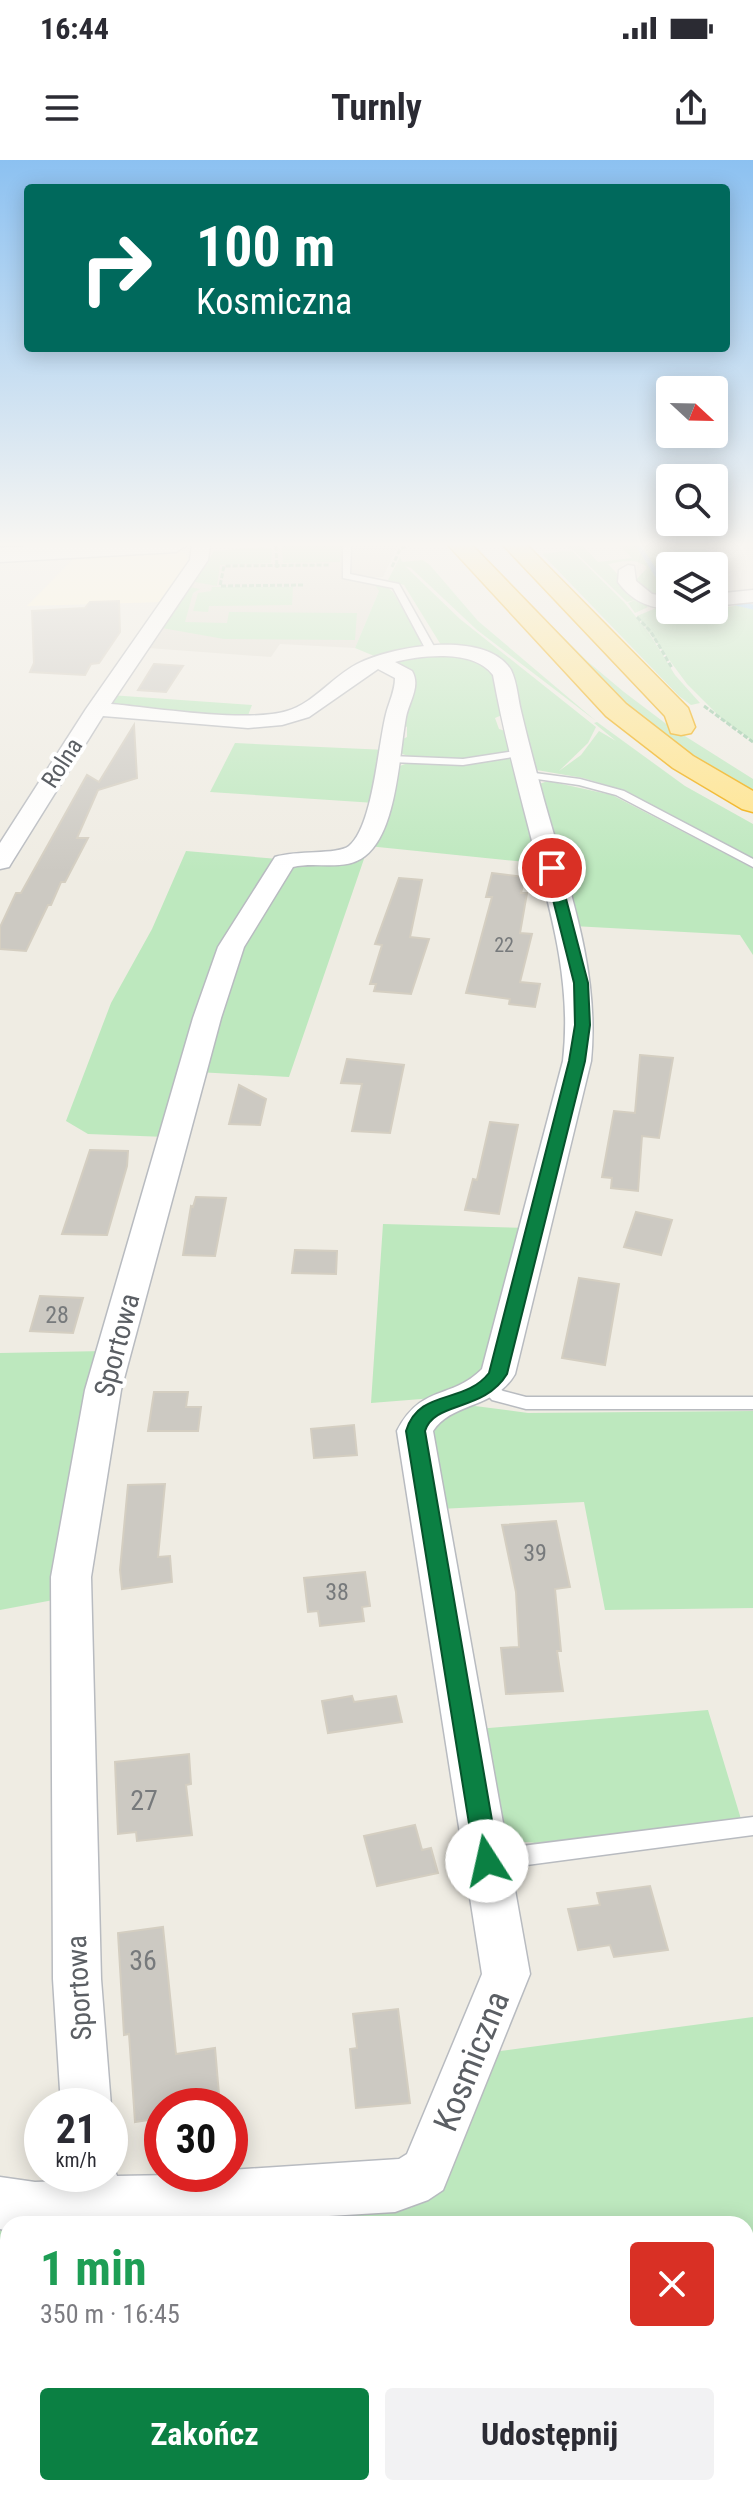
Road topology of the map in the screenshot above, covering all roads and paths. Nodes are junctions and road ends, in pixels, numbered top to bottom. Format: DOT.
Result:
graph roads {
  1 [pos="135,654"];
  2 [pos="404,654"];
  3 [pos="465,654"];
  4 [pos="539,654"];
  5 [pos="563,654"];
  6 [pos="613,654"];
  7 [pos="664,654"];
  8 [pos="379,662"];
  9 [pos="677,675"];
  10 [pos="704,705"];
  11 [pos="97,709"];
  12 [pos="616,710"];
  13 [pos="690,733"];
  14 [pos="753,742"];
  15 [pos="521,753"];
  16 [pos="391,759"];
  17 [pos="527,775"];
  18 [pos="753,803"];
  19 [pos="0,862"];
  20 [pos="753,864"];
  21 [pos="488,1387"];
  22 [pos="753,1403"];
  23 [pos="753,1826"];
  24 [pos="487,1861"];
  25 [pos="85,2088"];
  26 [pos="128,2191"];
  27 [pos="87,2192"];
  28 [pos="0,2203"];
  1 -- 11 [label="street, Rolna"];
  2 -- 8 [label="street"];
  3 -- 15 [label="street"];
  4 -- 12 [label="highway"];
  5 -- 12 [label="highway"];
  6 -- 13 [label="highway"];
  7 -- 9 [label="path"];
  8 -- 11 [label="street"];
  8 -- 16 [label="street, Sportowa"];
  10 -- 14 [label="path"];
  11 -- 19 [label="street, Rolna"];
  12 -- 18 [label="highway"];
  15 -- 16 [label="lane"];
  15 -- 17 [label="street"];
  16 -- 25 [label="street, Sportowa"];
  17 -- 20 [label="lane"];
  17 -- 21 [label="street"];
  21 -- 22 [label="lane"];
  21 -- 24 [label="street, Kosmiczna"];
  23 -- 24 [label="lane"];
  24 -- 26 [label="street, Kosmiczna"];
  27 -- 28 [label="street, Kosmiczna"];
}
